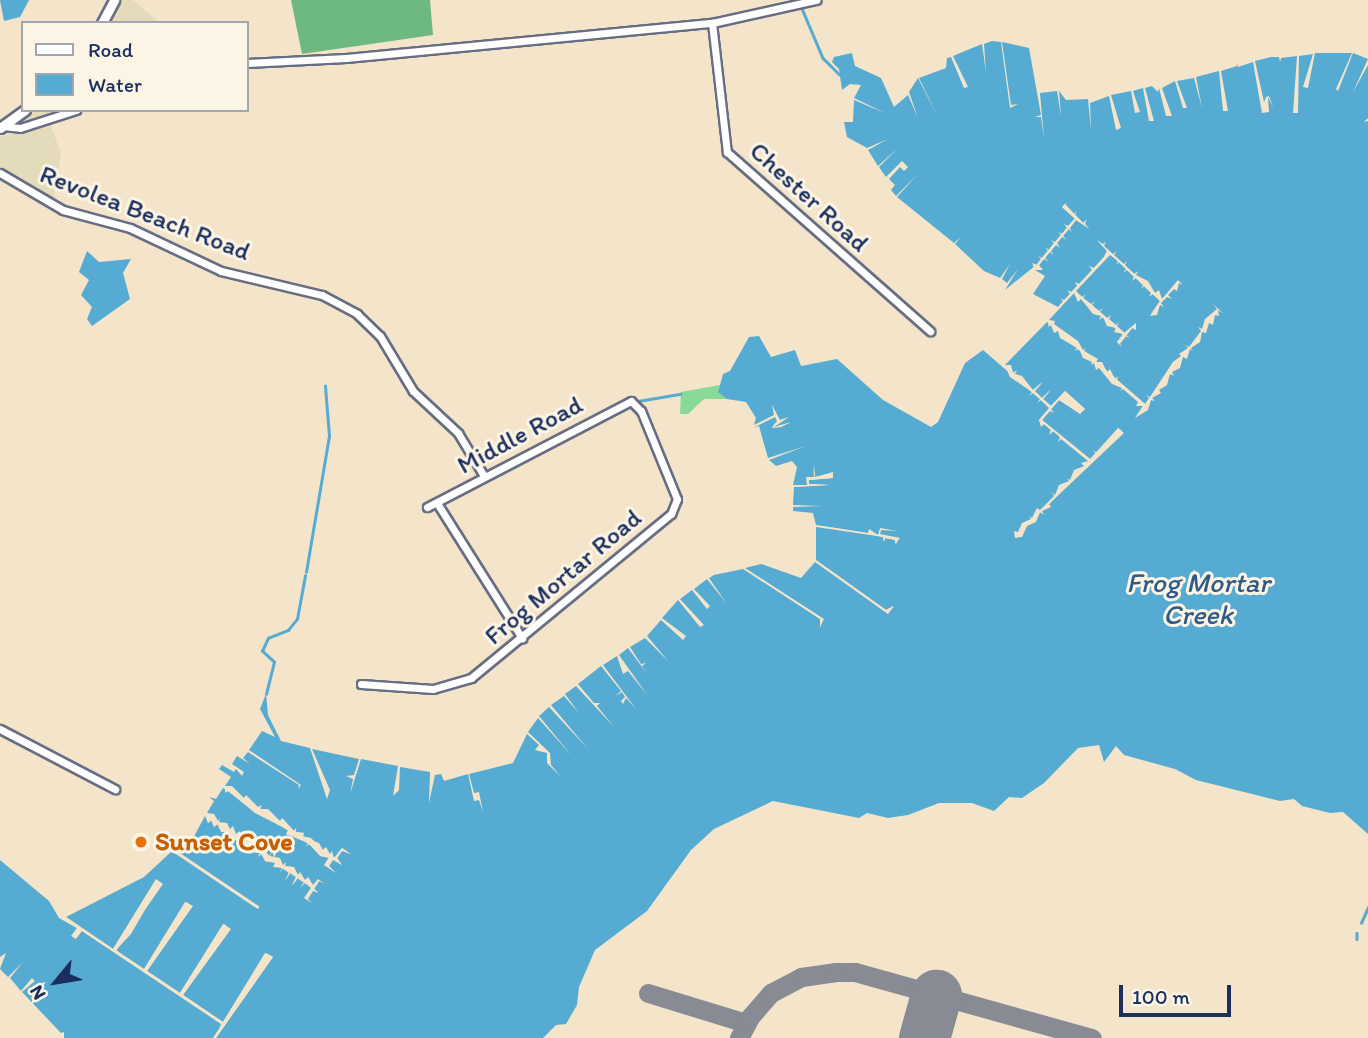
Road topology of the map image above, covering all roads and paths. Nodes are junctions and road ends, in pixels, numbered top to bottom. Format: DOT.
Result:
graph roads {
  1 [pos="114,0"];
  2 [pos="816,0"];
  3 [pos="103,21"];
  4 [pos="712,23"];
  5 [pos="248,63"];
  6 [pos="22,112"];
  7 [pos="70,112"];
  8 [pos="1,127"];
  9 [pos="0,173"];
  10 [pos="930,331"];
  11 [pos="633,402"];
  12 [pos="484,476"];
  13 [pos="437,503"];
  14 [pos="427,508"];
  15 [pos="522,638"];
  16 [pos="361,684"];
  17 [pos="0,729"];
  18 [pos="115,789"];
  1 -- 3 [label="street"];
  2 -- 4 [label="street"];
  4 -- 5 [label="street"];
  4 -- 10 [label="street, Chester Road"];
  6 -- 8 [label="street"];
  7 -- 8 [label="street"];
  9 -- 12 [label="street, Revolea Beach Road"];
  11 -- 12 [label="street, Middle Road"];
  11 -- 15 [label="street, Frog Mortar Road"];
  12 -- 13 [label="street, Middle Road"];
  13 -- 14 [label="street, Middle Road"];
  13 -- 15 [label="street"];
  15 -- 16 [label="street, Frog Mortar Road"];
  17 -- 18 [label="street"];
}
